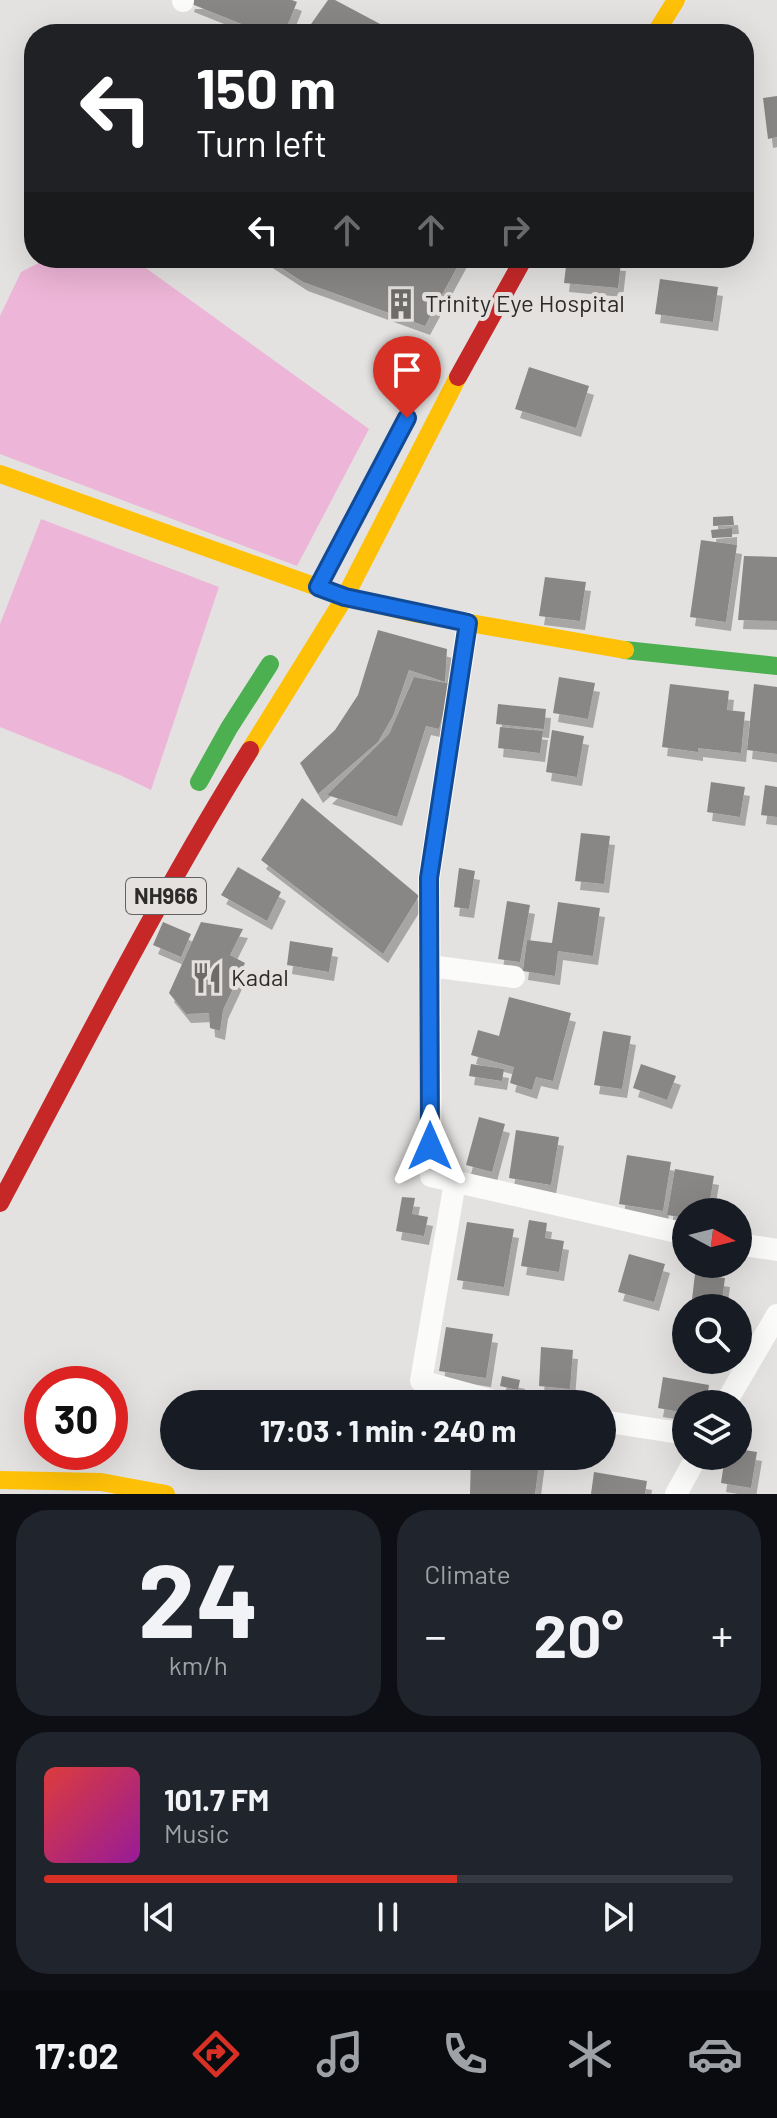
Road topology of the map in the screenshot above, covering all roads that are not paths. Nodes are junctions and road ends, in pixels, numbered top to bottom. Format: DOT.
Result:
graph roads {
  1 [pos="676,0"];
  2 [pos="661,24"];
  3 [pos="518,268"];
  4 [pos="0,474"];
  5 [pos="345,597"];
  6 [pos="468,623"];
  7 [pos="276,654"];
  8 [pos="777,666"];
  9 [pos="193,794"];
  10 [pos="430,966"];
  11 [pos="514,977"];
  12 [pos="455,1182"];
  13 [pos="0,1203"];
  14 [pos="672,1231"];
  15 [pos="752,1246"];
  16 [pos="777,1250"];
  17 [pos="777,1315"];
  18 [pos="454,1390"];
  19 [pos="733,1390"];
  20 [pos="616,1423"];
  21 [pos="672,1432"];
  22 [pos="689,1470"];
  23 [pos="0,1480"];
  24 [pos="166,1494"];
  25 [pos="676,1494"];
  1 -- 2 [label="main road"];
  3 -- 5 [label="main road, NH966"];
  4 -- 5 [label="main road"];
  5 -- 6 [label="main road"];
  5 -- 13 [label="main road, NH966"];
  6 -- 8 [label="main road"];
  6 -- 10 [label="street"];
  7 -- 9 [label="main road"];
  10 -- 11 [label="street"];
  10 -- 12 [label="street"];
  12 -- 14 [label="street"];
  12 -- 18 [label="street"];
  15 -- 16 [label="street"];
  17 -- 19 [label="street"];
  20 -- 21 [label="street"];
  22 -- 25 [label="street"];
  23 -- 24 [label="main road"];
}
